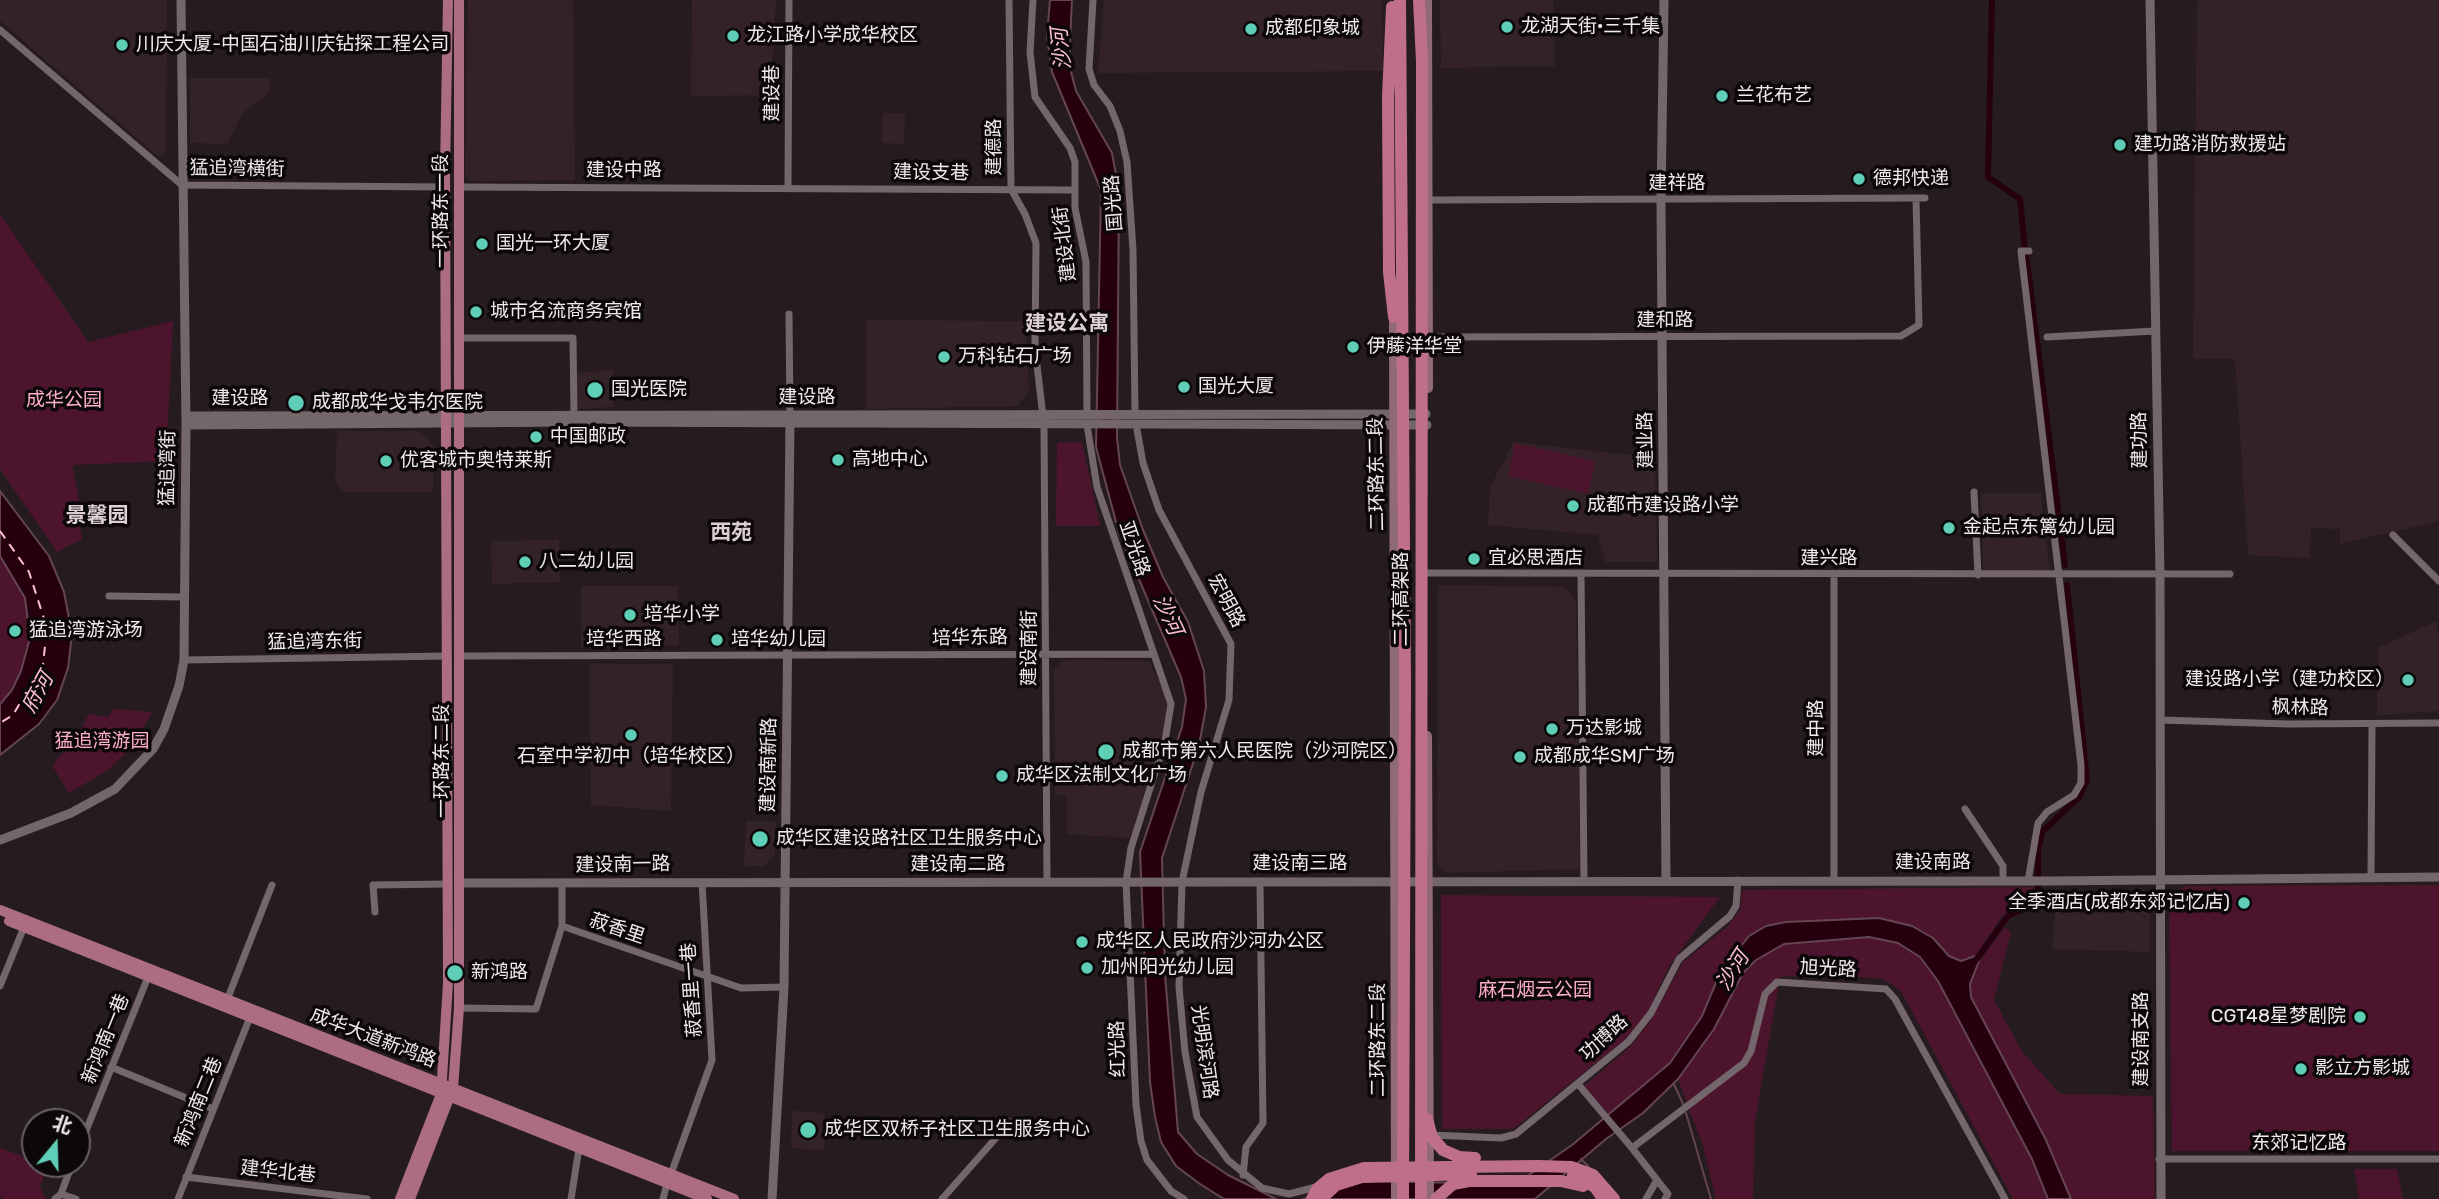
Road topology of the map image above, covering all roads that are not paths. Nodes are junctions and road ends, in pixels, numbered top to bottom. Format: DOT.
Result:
graph roads {
  1 [pos="181,0"];
  2 [pos="448,0"];
  3 [pos="459,0"];
  4 [pos="789,0"];
  5 [pos="1009,0"];
  6 [pos="1033,0"];
  7 [pos="1093,0"];
  8 [pos="1392,0"];
  9 [pos="1400,0"];
  10 [pos="1419,0"];
  11 [pos="1426,0"];
  12 [pos="1664,0"];
  13 [pos="2150,0"];
  14 [pos="0,30"];
  15 [pos="1422,61"];
  16 [pos="182,185"];
  17 [pos="445,187"];
  18 [pos="460,187"];
  19 [pos="788,187"];
  20 [pos="1011,189"];
  21 [pos="1074,190"];
  22 [pos="1916,198"];
  23 [pos="1925,198"];
  24 [pos="1430,200"];
  25 [pos="1661,200"];
  26 [pos="2029,251"];
  27 [pos="789,314"];
  28 [pos="1394,317"];
  29 [pos="2155,331"];
  30 [pos="1662,336"];
  31 [pos="1428,337"];
  32 [pos="2047,337"];
  33 [pos="458,338"];
  34 [pos="1042,413"];
  35 [pos="1090,413"];
  36 [pos="1135,413"];
  37 [pos="574,416"];
  38 [pos="445,419"];
  39 [pos="458,419"];
  40 [pos="1394,419"];
  41 [pos="1427,419"];
  42 [pos="790,420"];
  43 [pos="186,421"];
  44 [pos="1136,424"];
  45 [pos="1044,425"];
  46 [pos="1090,425"];
  47 [pos="1974,492"];
  48 [pos="2393,535"];
  49 [pos="1427,573"];
  50 [pos="1581,573"];
  51 [pos="1665,574"];
  52 [pos="2160,574"];
  53 [pos="1834,575"];
  54 [pos="1978,575"];
  55 [pos="2230,575"];
  56 [pos="2057,576"];
  57 [pos="2439,581"];
  58 [pos="109,596"];
  59 [pos="184,597"];
  60 [pos="1045,653"];
  61 [pos="1153,654"];
  62 [pos="454,656"];
  63 [pos="788,656"];
  64 [pos="184,660"];
  65 [pos="2160,720"];
  66 [pos="2439,723"];
  67 [pos="2372,724"];
  68 [pos="1965,809"];
  69 [pos="0,840"];
  70 [pos="2371,877"];
  71 [pos="2439,877"];
  72 [pos="2160,878"];
  73 [pos="1665,880"];
  74 [pos="1738,880"];
  75 [pos="1260,881"];
  76 [pos="1397,881"];
  77 [pos="1428,881"];
  78 [pos="1584,881"];
  79 [pos="1834,881"];
  80 [pos="2003,881"];
  81 [pos="2030,881"];
  82 [pos="702,882"];
  83 [pos="785,882"];
  84 [pos="1047,882"];
  85 [pos="1128,882"];
  86 [pos="1177,882"];
  87 [pos="461,883"];
  88 [pos="562,883"];
  89 [pos="272,884"];
  90 [pos="448,884"];
  91 [pos="0,909"];
  92 [pos="374,912"];
  93 [pos="0,917"];
  94 [pos="562,926"];
  95 [pos="24,927"];
  96 [pos="148,976"];
  97 [pos="705,976"];
  98 [pos="0,986"];
  99 [pos="784,987"];
  100 [pos="227,1000"];
  101 [pos="458,1008"];
  102 [pos="250,1017"];
  103 [pos="111,1067"];
  104 [pos="1422,1067"];
  105 [pos="1578,1084"];
  106 [pos="447,1091"];
  107 [pos="213,1109"];
  108 [pos="91,1118"];
  109 [pos="1010,1122"];
  110 [pos="1429,1135"];
  111 [pos="579,1148"];
  112 [pos="1632,1148"];
  113 [pos="1404,1150"];
  114 [pos="2159,1159"];
  115 [pos="2439,1159"];
  116 [pos="1396,1170"];
  117 [pos="1243,1175"];
  118 [pos="186,1177"];
  119 [pos="66,1178"];
  120 [pos="669,1178"];
  121 [pos="1657,1180"];
  122 [pos="58,1196"];
  123 [pos="76,1199"];
  124 [pos="178,1199"];
  125 [pos="367,1199"];
  126 [pos="400,1199"];
  127 [pos="410,1199"];
  128 [pos="571,1199"];
  129 [pos="663,1199"];
  130 [pos="707,1199"];
  131 [pos="734,1199"];
  132 [pos="772,1199"];
  133 [pos="942,1199"];
  134 [pos="1184,1199"];
  135 [pos="1312,1199"];
  136 [pos="1321,1199"];
  137 [pos="1396,1199"];
  138 [pos="1404,1199"];
  139 [pos="1422,1199"];
  140 [pos="1429,1199"];
  141 [pos="1436,1199"];
  142 [pos="1601,1199"];
  143 [pos="1615,1199"];
  144 [pos="1646,1199"];
  145 [pos="1665,1199"];
  146 [pos="2006,1199"];
  147 [pos="2161,1199"];
  1 -- 16 [label="street, 猛追湾街"];
  2 -- 17 [label="main road, 一环路东一段"];
  3 -- 18 [label="main road, 一环路东一段"];
  4 -- 19 [label="street, 建设巷"];
  5 -- 20 [label="street, 建德路"];
  6 -- 21 [label="street, 建设北街"];
  7 -- 36 [label="street, 国光路"];
  8 -- 28 [label="main road, 二环路东二段"];
  8 -- 28 [label="highway"];
  9 -- 113 [label="highway, 二环高架路"];
  10 -- 15 [label="highway, 二环高架路"];
  11 -- 15 [label="highway"];
  11 -- 24 [label="main road"];
  12 -- 25 [label="street, 建业路"];
  13 -- 29 [label="street, 建功路"];
  14 -- 16 [label="street, 猛追湾横街"];
  15 -- 104 [label="highway, 二环高架路"];
  16 -- 17 [label="street, 猛追湾横街"];
  16 -- 43 [label="street, 猛追湾街"];
  17 -- 38 [label="main road, 一环路东一段"];
  18 -- 19 [label="street, 建设中路"];
  18 -- 33 [label="main road, 一环路东一段"];
  19 -- 20 [label="street, 建设支巷"];
  20 -- 21 [label="street, 建设支巷"];
  20 -- 34 [label="street, 建德路"];
  21 -- 35 [label="street, 建设北街"];
  22 -- 23 [label="street, 建祥路"];
  22 -- 25 [label="street, 建祥路"];
  22 -- 30 [label="street, 建和路"];
  24 -- 25 [label="street, 建祥路"];
  24 -- 31 [label="main road"];
  25 -- 30 [label="street, 建业路"];
  26 -- 56 [label="street"];
  27 -- 42 [label="street"];
  28 -- 40 [label="main road, 二环路东二段"];
  29 -- 32 [label="street"];
  29 -- 52 [label="street, 建功路"];
  30 -- 31 [label="street, 建和路"];
  30 -- 51 [label="street, 建业路"];
  31 -- 41 [label="main road"];
  33 -- 37 [label="street"];
  33 -- 39 [label="main road, 一环路东一段"];
  34 -- 35 [label="street, 建设路"];
  34 -- 42 [label="street, 建设路"];
  34 -- 45 [label="street, 建设南街"];
  35 -- 36 [label="street, 建设路"];
  36 -- 40 [label="street, 建设路"];
  37 -- 39 [label="street, 建设路"];
  37 -- 42 [label="street, 建设路"];
  38 -- 39 [label="street, 建设路"];
  38 -- 43 [label="street, 建设路"];
  38 -- 62 [label="main road, 一环路东二段"];
  39 -- 42 [label="street, 建设路"];
  39 -- 62 [label="main road, 一环路东二段"];
  40 -- 41 [label="street, 建设路"];
  40 -- 44 [label="street, 建设路"];
  40 -- 76 [label="main road, 二环路东二段"];
  41 -- 49 [label="main road"];
  42 -- 45 [label="street, 建设路"];
  42 -- 63 [label="street, 建设南新路"];
  43 -- 59 [label="street, 猛追湾街"];
  44 -- 46 [label="street, 建设路"];
  44 -- 86 [label="street, 宏明路"];
  45 -- 46 [label="street, 建设路"];
  45 -- 60 [label="street, 建设南街"];
  46 -- 61 [label="street, 亚光路"];
  47 -- 54 [label="street"];
  48 -- 57 [label="street"];
  49 -- 50 [label="street, 建兴路"];
  49 -- 77 [label="main road"];
  50 -- 51 [label="street, 建兴路"];
  50 -- 78 [label="street"];
  51 -- 53 [label="street, 建兴路"];
  51 -- 73 [label="street, 建业路"];
  52 -- 55 [label="street, 建兴路"];
  52 -- 56 [label="street, 建兴路"];
  52 -- 65 [label="street, 建功路"];
  53 -- 54 [label="street, 建兴路"];
  53 -- 79 [label="street, 建中路"];
  54 -- 56 [label="street, 建兴路"];
  56 -- 81 [label="street"];
  58 -- 59 [label="street"];
  59 -- 64 [label="street, 猛追湾街"];
  60 -- 61 [label="street, 培华东路"];
  60 -- 63 [label="street, 培华东路"];
  60 -- 84 [label="street, 建设南街"];
  61 -- 85 [label="street, 亚光路"];
  62 -- 63 [label="street, 培华西路"];
  62 -- 64 [label="street, 猛追湾东街"];
  62 -- 87 [label="main road, 一环路东二段"];
  62 -- 90 [label="main road, 一环路东二段"];
  63 -- 83 [label="street, 建设南新路"];
  64 -- 69 [label="street, 猛追湾街"];
  65 -- 67 [label="street, 枫林路"];
  65 -- 72 [label="street, 建功路"];
  66 -- 67 [label="street, 枫林路"];
  67 -- 70 [label="street"];
  68 -- 80 [label="street"];
  70 -- 71 [label="street, 建设南路"];
  70 -- 72 [label="street, 建设南路"];
  72 -- 81 [label="street, 建设南路"];
  72 -- 114 [label="street, 建设南支路"];
  73 -- 74 [label="street, 建设南路"];
  73 -- 78 [label="street, 建设南路"];
  74 -- 79 [label="street, 建设南路"];
  74 -- 105 [label="street, 功博路"];
  75 -- 76 [label="street, 建设南三路"];
  75 -- 86 [label="street, 建设南三路"];
  75 -- 117 [label="street"];
  76 -- 77 [label="street, 建设南三路"];
  76 -- 116 [label="main road, 二环路东二段"];
  77 -- 78 [label="street, 建设南路"];
  77 -- 110 [label="main road"];
  79 -- 80 [label="street, 建设南路"];
  80 -- 81 [label="street, 建设南路"];
  82 -- 83 [label="street, 建设南一路"];
  82 -- 88 [label="street, 建设南一路"];
  82 -- 97 [label="street, 菽香里一巷"];
  83 -- 84 [label="street, 建设南二路"];
  83 -- 99 [label="street, 建设南新路"];
  84 -- 85 [label="street, 建设南二路"];
  85 -- 86 [label="street"];
  85 -- 134 [label="street, 红光路"];
  86 -- 117 [label="street, 光明滨河路"];
  87 -- 88 [label="street, 建设南一路"];
  87 -- 101 [label="main road, 一环路东二段"];
  88 -- 94 [label="street"];
  89 -- 100 [label="street"];
  90 -- 92 [label="street"];
  90 -- 106 [label="main road, 一环路东二段"];
  91 -- 100 [label="main road, 成华大道新鸿路"];
  93 -- 95 [label="main road, 成华大道新鸿路"];
  94 -- 97 [label="street, 菽香里"];
  94 -- 101 [label="street"];
  95 -- 96 [label="main road, 成华大道新鸿路"];
  95 -- 98 [label="street"];
  96 -- 102 [label="main road, 成华大道新鸿路"];
  96 -- 103 [label="street, 新鸿南一巷"];
  97 -- 99 [label="street, 菽香里"];
  97 -- 120 [label="street, 菽香里一巷"];
  99 -- 132 [label="street, 建设南新路"];
  100 -- 106 [label="main road, 成华大道新鸿路"];
  101 -- 106 [label="main road, 一环路东二段"];
  102 -- 106 [label="main road, 成华大道新鸿路"];
  102 -- 107 [label="street, 新鸿南二巷"];
  103 -- 107 [label="street"];
  103 -- 108 [label="street, 新鸿南一巷"];
  104 -- 139 [label="highway, 二环高架路"];
  104 -- 143 [label="highway"];
  105 -- 110 [label="street, 功博路"];
  105 -- 112 [label="street"];
  106 -- 111 [label="main road, 成华大道新鸿路"];
  106 -- 120 [label="main road, 成华大道新鸿路"];
  106 -- 126 [label="main road"];
  106 -- 127 [label="main road"];
  107 -- 118 [label="street, 新鸿南二巷"];
  109 -- 133 [label="street"];
  110 -- 140 [label="main road"];
  111 -- 120 [label="main road, 成华大道新鸿路"];
  111 -- 128 [label="street"];
  112 -- 121 [label="street"];
  112 -- 146 [label="street, 旭光路"];
  113 -- 137 [label="highway"];
  113 -- 138 [label="highway, 二环高架路"];
  114 -- 115 [label="street, 东郊记忆路"];
  114 -- 147 [label="street, 建设南支路"];
  116 -- 117 [label="street, 光明滨河路"];
  116 -- 137 [label="main road, 二环路东二段"];
  118 -- 124 [label="street, 新鸿南二巷"];
  118 -- 125 [label="street, 建华北巷"];
  119 -- 122 [label="street"];
  120 -- 129 [label="street, 菽香里一巷"];
  120 -- 130 [label="main road, 成华大道新鸿路"];
  120 -- 131 [label="main road, 成华大道新鸿路"];
  121 -- 144 [label="street"];
  121 -- 145 [label="street"];
  122 -- 123 [label="street"];
  135 -- 143 [label="highway"];
  136 -- 142 [label="highway"];
  141 -- 142 [label="highway"];
}
